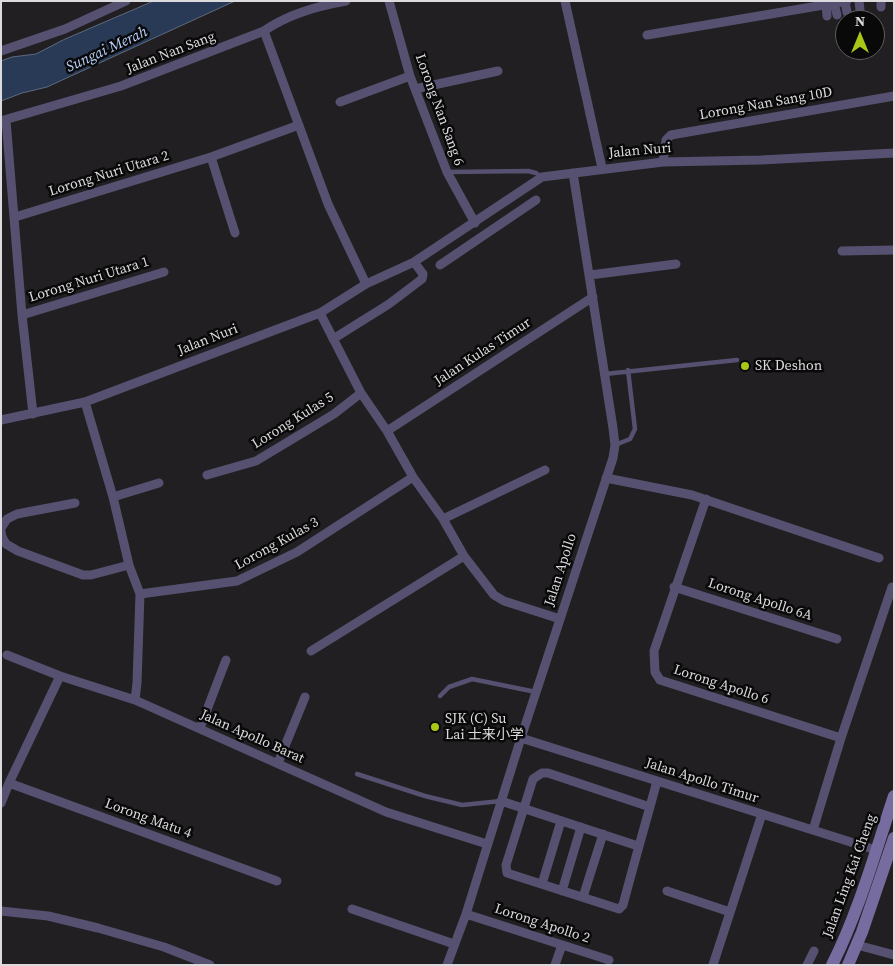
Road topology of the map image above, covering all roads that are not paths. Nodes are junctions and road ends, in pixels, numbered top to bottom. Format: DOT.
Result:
graph roads {
  1 [pos="126,1"];
  2 [pos="346,1"];
  3 [pos="389,1"];
  4 [pos="566,1"];
  5 [pos="846,1"];
  6 [pos="830,4"];
  7 [pos="832,16"];
  8 [pos="264,31"];
  9 [pos="647,36"];
  10 [pos="1,52"];
  11 [pos="498,71"];
  12 [pos="410,76"];
  13 [pos="415,89"];
  14 [pos="894,96"];
  15 [pos="340,102"];
  16 [pos="4,121"];
  17 [pos="299,125"];
  18 [pos="894,153"];
  19 [pos="211,157"];
  20 [pos="663,162"];
  21 [pos="602,168"];
  22 [pos="447,172"];
  23 [pos="573,173"];
  24 [pos="542,177"];
  25 [pos="510,198"];
  26 [pos="536,200"];
  27 [pos="518,211"];
  28 [pos="14,217"];
  29 [pos="475,223"];
  30 [pos="235,233"];
  31 [pos="447,241"];
  32 [pos="894,250"];
  33 [pos="842,251"];
  34 [pos="455,255"];
  35 [pos="414,262"];
  36 [pos="676,264"];
  37 [pos="440,265"];
  38 [pos="164,272"];
  39 [pos="590,275"];
  40 [pos="366,284"];
  41 [pos="593,296"];
  42 [pos="320,313"];
  43 [pos="22,315"];
  44 [pos="333,339"];
  45 [pos="738,360"];
  46 [pos="628,370"];
  47 [pos="604,374"];
  48 [pos="361,392"];
  49 [pos="85,402"];
  50 [pos="33,414"];
  51 [pos="1,420"];
  52 [pos="387,431"];
  53 [pos="615,445"];
  54 [pos="545,470"];
  55 [pos="206,475"];
  56 [pos="413,477"];
  57 [pos="606,478"];
  58 [pos="159,483"];
  59 [pos="113,497"];
  60 [pos="706,499"];
  61 [pos="74,503"];
  62 [pos="443,519"];
  63 [pos="1,530"];
  64 [pos="464,556"];
  65 [pos="879,558"];
  66 [pos="129,564"];
  67 [pos="674,587"];
  68 [pos="892,587"];
  69 [pos="140,594"];
  70 [pos="560,619"];
  71 [pos="837,639"];
  72 [pos="311,650"];
  73 [pos="6,655"];
  74 [pos="226,660"];
  75 [pos="60,676"];
  76 [pos="536,692"];
  77 [pos="440,696"];
  78 [pos="305,697"];
  79 [pos="135,700"];
  80 [pos="200,728"];
  81 [pos="521,738"];
  82 [pos="841,738"];
  83 [pos="278,763"];
  84 [pos="358,774"];
  85 [pos="657,781"];
  86 [pos="9,782"];
  87 [pos="894,796"];
  88 [pos="501,801"];
  89 [pos="1,803"];
  90 [pos="650,807"];
  91 [pos="523,808"];
  92 [pos="762,814"];
  93 [pos="561,821"];
  94 [pos="581,827"];
  95 [pos="813,830"];
  96 [pos="603,834"];
  97 [pos="894,838"];
  98 [pos="486,844"];
  99 [pos="638,846"];
  100 [pos="876,850"];
  101 [pos="277,881"];
  102 [pos="542,884"];
  103 [pos="562,891"];
  104 [pos="667,891"];
  105 [pos="583,897"];
  106 [pos="352,910"];
  107 [pos="1,911"];
  108 [pos="730,912"];
  109 [pos="466,914"];
  110 [pos="454,944"];
  111 [pos="562,945"];
  112 [pos="857,945"];
  113 [pos="814,951"];
  114 [pos="894,955"];
  115 [pos="609,960"];
  116 [pos="210,965"];
  117 [pos="447,965"];
  118 [pos="555,965"];
  119 [pos="713,965"];
  120 [pos="807,965"];
  121 [pos="832,965"];
  122 [pos="848,965"];
  1 -- 10 [label="street"];
  2 -- 8 [label="street, Jalan Nan Sang"];
  3 -- 12 [label="street, Lorong Nan Sang 6"];
  4 -- 21 [label="street"];
  5 -- 6 [label="street"];
  6 -- 7 [label="street"];
  6 -- 9 [label="street"];
  8 -- 16 [label="street, Jalan Nan Sang"];
  8 -- 17 [label="street"];
  11 -- 13 [label="street"];
  12 -- 13 [label="street, Lorong Nan Sang 6"];
  12 -- 15 [label="street"];
  13 -- 22 [label="street, Lorong Nan Sang 6"];
  14 -- 20 [label="street, Lorong Nan Sang 10D"];
  16 -- 28 [label="street"];
  17 -- 19 [label="street, Lorong Nuri Utara 2"];
  17 -- 40 [label="street"];
  18 -- 20 [label="street, Jalan Nuri"];
  19 -- 28 [label="street, Lorong Nuri Utara 2"];
  19 -- 30 [label="street"];
  20 -- 21 [label="street, Jalan Nuri"];
  21 -- 23 [label="street, Jalan Nuri"];
  22 -- 24 [label="lane"];
  22 -- 29 [label="street, Lorong Nan Sang 6"];
  23 -- 24 [label="street, Jalan Nuri"];
  23 -- 39 [label="street, Jalan Apollo"];
  24 -- 25 [label="street, Jalan Nuri"];
  25 -- 27 [label="street"];
  25 -- 29 [label="street, Jalan Nuri"];
  26 -- 27 [label="street"];
  27 -- 34 [label="street"];
  28 -- 43 [label="street"];
  29 -- 31 [label="street, Jalan Nuri"];
  31 -- 34 [label="street"];
  31 -- 35 [label="street, Jalan Nuri"];
  32 -- 33 [label="street"];
  34 -- 37 [label="street"];
  35 -- 40 [label="street, Jalan Nuri"];
  35 -- 44 [label="street"];
  36 -- 39 [label="street"];
  38 -- 43 [label="street, Lorong Nuri Utara 1"];
  39 -- 41 [label="street, Jalan Apollo"];
  40 -- 42 [label="street, Jalan Nuri"];
  41 -- 47 [label="street, Jalan Apollo"];
  41 -- 52 [label="street, Jalan Kulas Timur"];
  42 -- 44 [label="street"];
  42 -- 49 [label="street, Jalan Nuri"];
  43 -- 50 [label="street"];
  44 -- 48 [label="street"];
  45 -- 46 [label="lane"];
  46 -- 47 [label="lane"];
  46 -- 53 [label="lane"];
  47 -- 53 [label="street, Jalan Apollo"];
  48 -- 52 [label="street"];
  48 -- 55 [label="street, Lorong Kulas 5"];
  49 -- 50 [label="street, Jalan Nuri"];
  49 -- 59 [label="street"];
  50 -- 51 [label="street, Jalan Nuri"];
  52 -- 56 [label="street"];
  53 -- 57 [label="street, Jalan Apollo"];
  54 -- 62 [label="street"];
  56 -- 62 [label="street"];
  56 -- 69 [label="street, Lorong Kulas 3"];
  57 -- 60 [label="street"];
  57 -- 70 [label="street, Jalan Apollo"];
  58 -- 59 [label="street"];
  59 -- 66 [label="street"];
  60 -- 65 [label="street"];
  60 -- 67 [label="street, Lorong Apollo 6"];
  61 -- 63 [label="street"];
  62 -- 64 [label="street"];
  63 -- 66 [label="street"];
  64 -- 70 [label="street"];
  64 -- 72 [label="street"];
  66 -- 69 [label="street"];
  67 -- 71 [label="street, Lorong Apollo 6A"];
  67 -- 82 [label="street, Lorong Apollo 6"];
  68 -- 82 [label="street"];
  69 -- 79 [label="street"];
  70 -- 76 [label="street, Jalan Apollo"];
  73 -- 75 [label="street, Jalan Apollo Barat"];
  74 -- 80 [label="street"];
  75 -- 79 [label="street, Jalan Apollo Barat"];
  75 -- 86 [label="street"];
  76 -- 77 [label="lane"];
  76 -- 81 [label="street, Jalan Apollo"];
  78 -- 83 [label="street"];
  79 -- 80 [label="street, Jalan Apollo Barat"];
  80 -- 83 [label="street, Jalan Apollo Barat"];
  81 -- 85 [label="street, Jalan Apollo Timur"];
  81 -- 88 [label="street, Jalan Apollo"];
  82 -- 95 [label="street"];
  83 -- 98 [label="street, Jalan Apollo Barat"];
  84 -- 88 [label="lane"];
  85 -- 90 [label="street"];
  85 -- 92 [label="street, Jalan Apollo Timur"];
  86 -- 89 [label="street"];
  86 -- 101 [label="street, Lorong Matu 4"];
  87 -- 100 [label="street, Jalan Ling Kai Cheng"];
  88 -- 91 [label="street"];
  88 -- 98 [label="street, Jalan Apollo"];
  90 -- 91 [label="street"];
  90 -- 99 [label="street"];
  91 -- 93 [label="street"];
  91 -- 102 [label="street"];
  92 -- 95 [label="street, Jalan Apollo Timur"];
  92 -- 108 [label="street"];
  93 -- 94 [label="street"];
  93 -- 102 [label="street"];
  94 -- 96 [label="street"];
  94 -- 103 [label="street"];
  95 -- 100 [label="street, Jalan Apollo Timur"];
  96 -- 99 [label="street"];
  96 -- 105 [label="street"];
  97 -- 112 [label="street, Jalan Ling Kai Cheng"];
  98 -- 109 [label="street, Jalan Apollo"];
  99 -- 105 [label="street"];
  100 -- 121 [label="street, Jalan Ling Kai Cheng"];
  102 -- 103 [label="street"];
  103 -- 105 [label="street"];
  104 -- 108 [label="street"];
  106 -- 110 [label="street"];
  107 -- 116 [label="street"];
  108 -- 119 [label="street"];
  109 -- 110 [label="street, Jalan Apollo"];
  109 -- 111 [label="street, Lorong Apollo 2"];
  110 -- 117 [label="street, Jalan Apollo"];
  111 -- 115 [label="street, Lorong Apollo 2"];
  111 -- 118 [label="street"];
  112 -- 114 [label="street"];
  112 -- 122 [label="street, Jalan Ling Kai Cheng"];
  113 -- 120 [label="street"];
}
